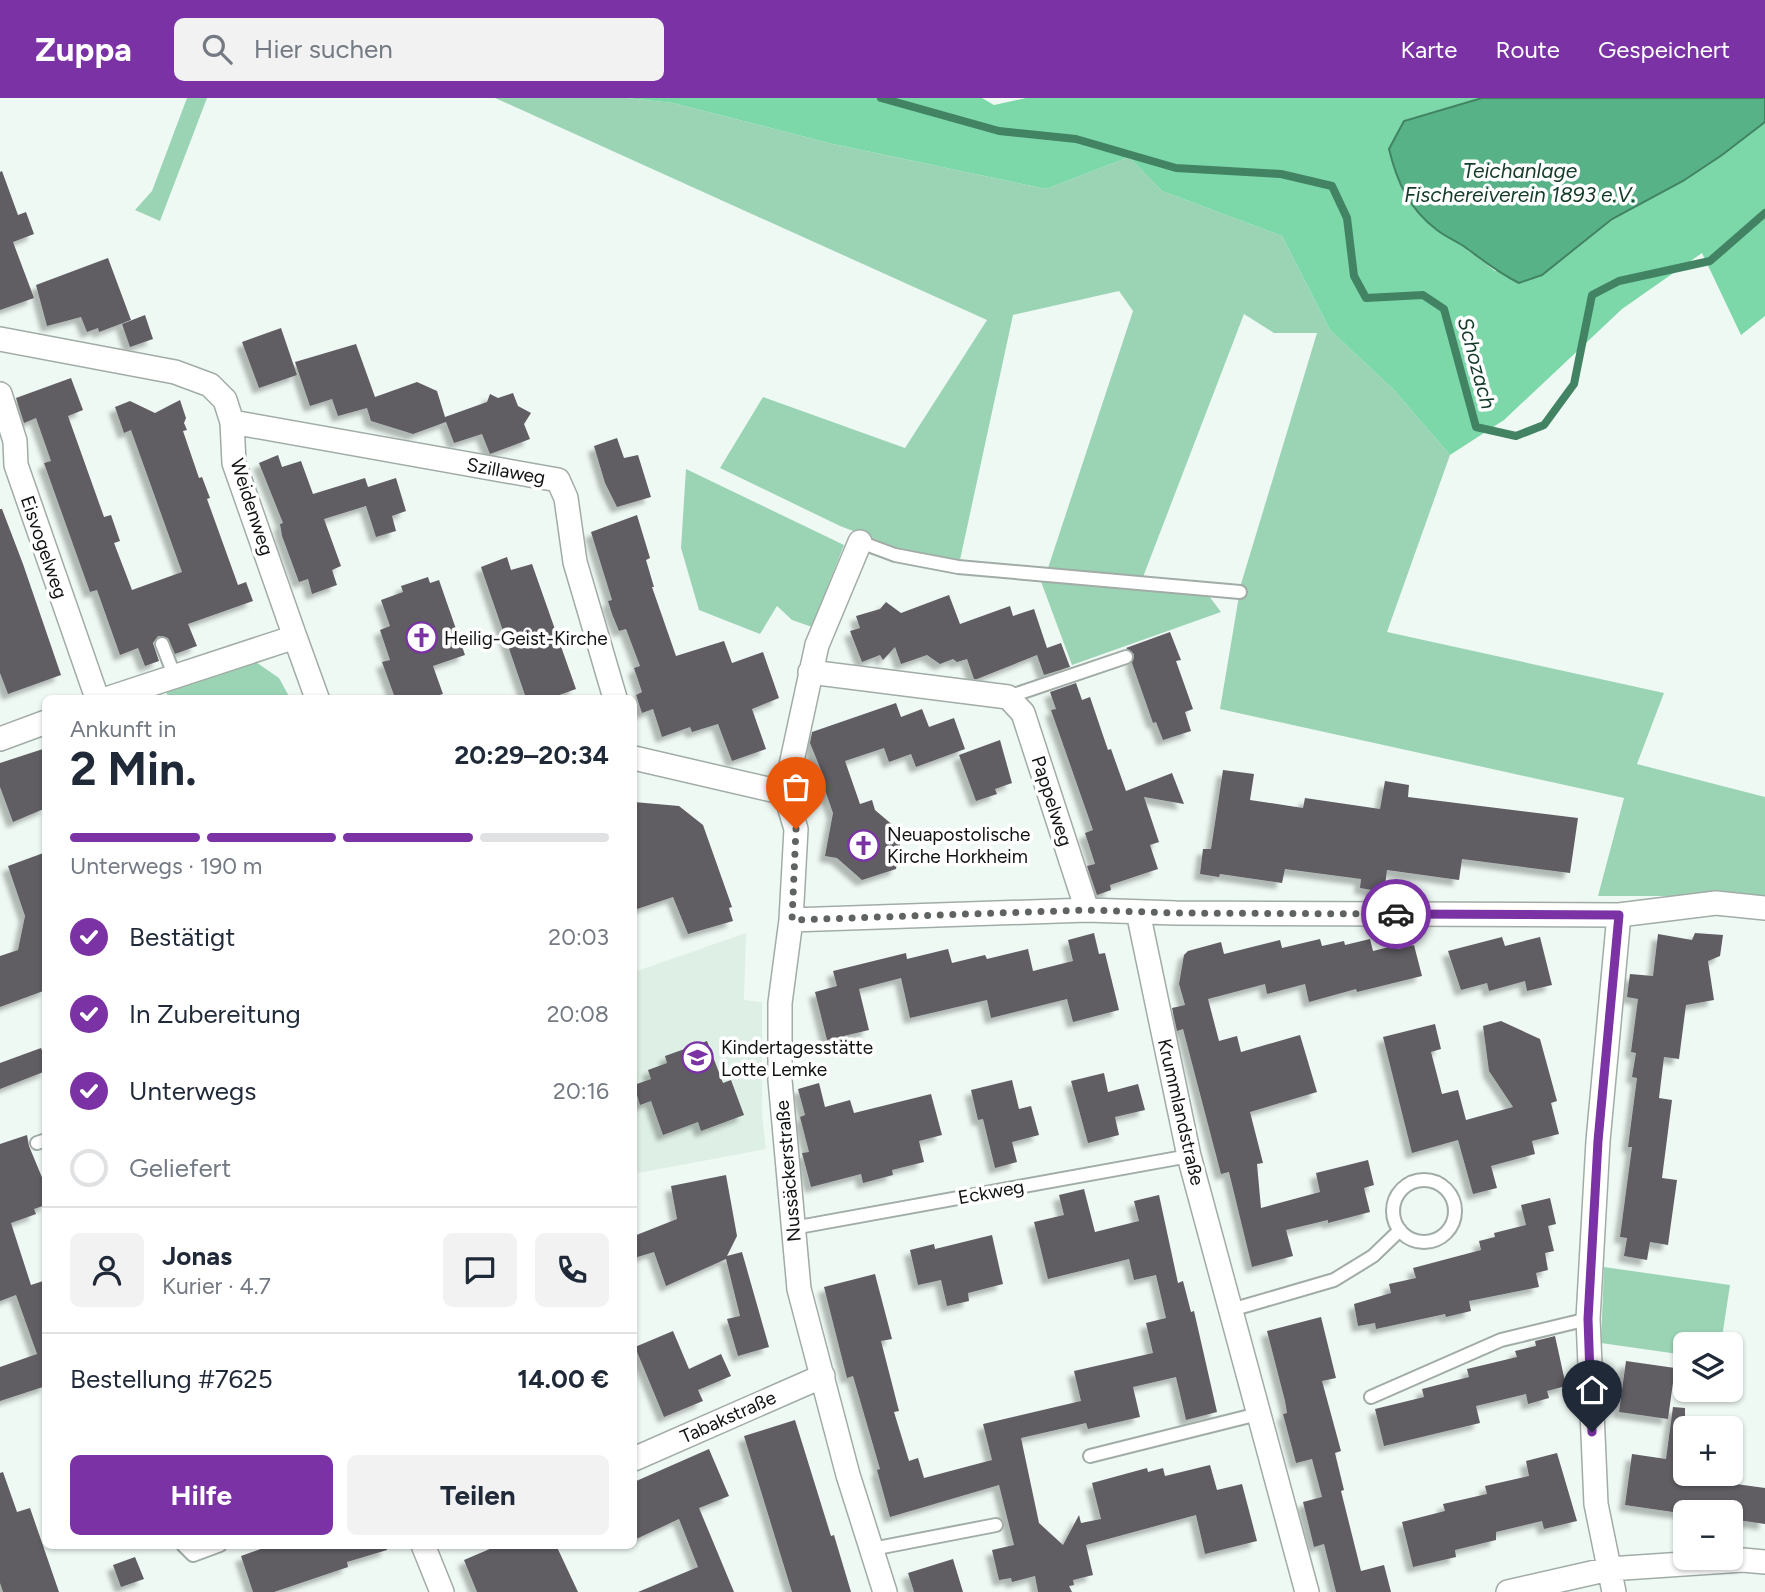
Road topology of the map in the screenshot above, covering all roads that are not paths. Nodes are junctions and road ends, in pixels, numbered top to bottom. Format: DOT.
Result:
graph roads {
  1 [pos="0,340"];
  2 [pos="0,394"];
  3 [pos="232,422"];
  4 [pos="860,542"];
  5 [pos="1240,592"];
  6 [pos="295,638"];
  7 [pos="162,645"];
  8 [pos="1126,657"];
  9 [pos="810,672"];
  10 [pos="175,677"];
  11 [pos="96,695"];
  12 [pos="118,695"];
  13 [pos="316,695"];
  14 [pos="614,695"];
  15 [pos="1008,697"];
  16 [pos="42,724"];
  17 [pos="0,740"];
  18 [pos="637,759"];
  19 [pos="785,793"];
  20 [pos="1765,908"];
  21 [pos="1087,910"];
  22 [pos="1138,912"];
  23 [pos="1619,915"];
  24 [pos="792,920"];
  25 [pos="1189,1156"];
  26 [pos="793,1228"];
  27 [pos="1400,1230"];
  28 [pos="1231,1310"];
  29 [pos="1588,1319"];
  30 [pos="823,1376"];
  31 [pos="1371,1397"];
  32 [pos="1258,1414"];
  33 [pos="1090,1456"];
  34 [pos="637,1458"];
  35 [pos="996,1525"];
  36 [pos="187,1549"];
  37 [pos="209,1549"];
  38 [pos="429,1549"];
  39 [pos="872,1549"];
  40 [pos="1765,1562"];
  41 [pos="1609,1569"];
  42 [pos="442,1592"];
  43 [pos="885,1592"];
  44 [pos="1307,1592"];
  45 [pos="1508,1592"];
  46 [pos="1614,1592"];
  1 -- 3 [label="street, Weidenweg"];
  2 -- 11 [label="street, Eisvogelweg"];
  3 -- 6 [label="street, Weidenweg"];
  3 -- 14 [label="street, Szillaweg"];
  4 -- 5 [label="lane"];
  4 -- 9 [label="street, Nussäckerstraße"];
  6 -- 10 [label="street"];
  6 -- 13 [label="street, Weidenweg"];
  7 -- 10 [label="lane"];
  8 -- 15 [label="lane"];
  9 -- 15 [label="street"];
  9 -- 19 [label="street, Nussäckerstraße"];
  10 -- 12 [label="street"];
  15 -- 21 [label="street, Pappelweg"];
  16 -- 17 [label="street"];
  18 -- 19 [label="street"];
  19 -- 24 [label="street, Nussäckerstraße"];
  20 -- 23 [label="street"];
  21 -- 22 [label="street"];
  21 -- 24 [label="street"];
  22 -- 23 [label="street"];
  22 -- 25 [label="street, Krummlandstraße"];
  23 -- 29 [label="street"];
  24 -- 26 [label="street, Nussäckerstraße"];
  25 -- 26 [label="lane, Eckweg"];
  25 -- 28 [label="street, Krummlandstraße"];
  26 -- 30 [label="street, Nussäckerstraße"];
  27 -- 27 [label="lane"];
  27 -- 28 [label="lane"];
  28 -- 32 [label="street, Krummlandstraße"];
  29 -- 31 [label="lane"];
  29 -- 41 [label="street"];
  30 -- 34 [label="street, Tabakstraße"];
  30 -- 39 [label="street, Nussäckerstraße"];
  32 -- 33 [label="lane"];
  32 -- 44 [label="street, Krummlandstraße"];
  35 -- 39 [label="lane"];
  36 -- 37 [label="lane"];
  38 -- 42 [label="street"];
  39 -- 43 [label="street, Nussäckerstraße"];
  40 -- 41 [label="street"];
  41 -- 45 [label="street"];
  41 -- 46 [label="street"];
}
